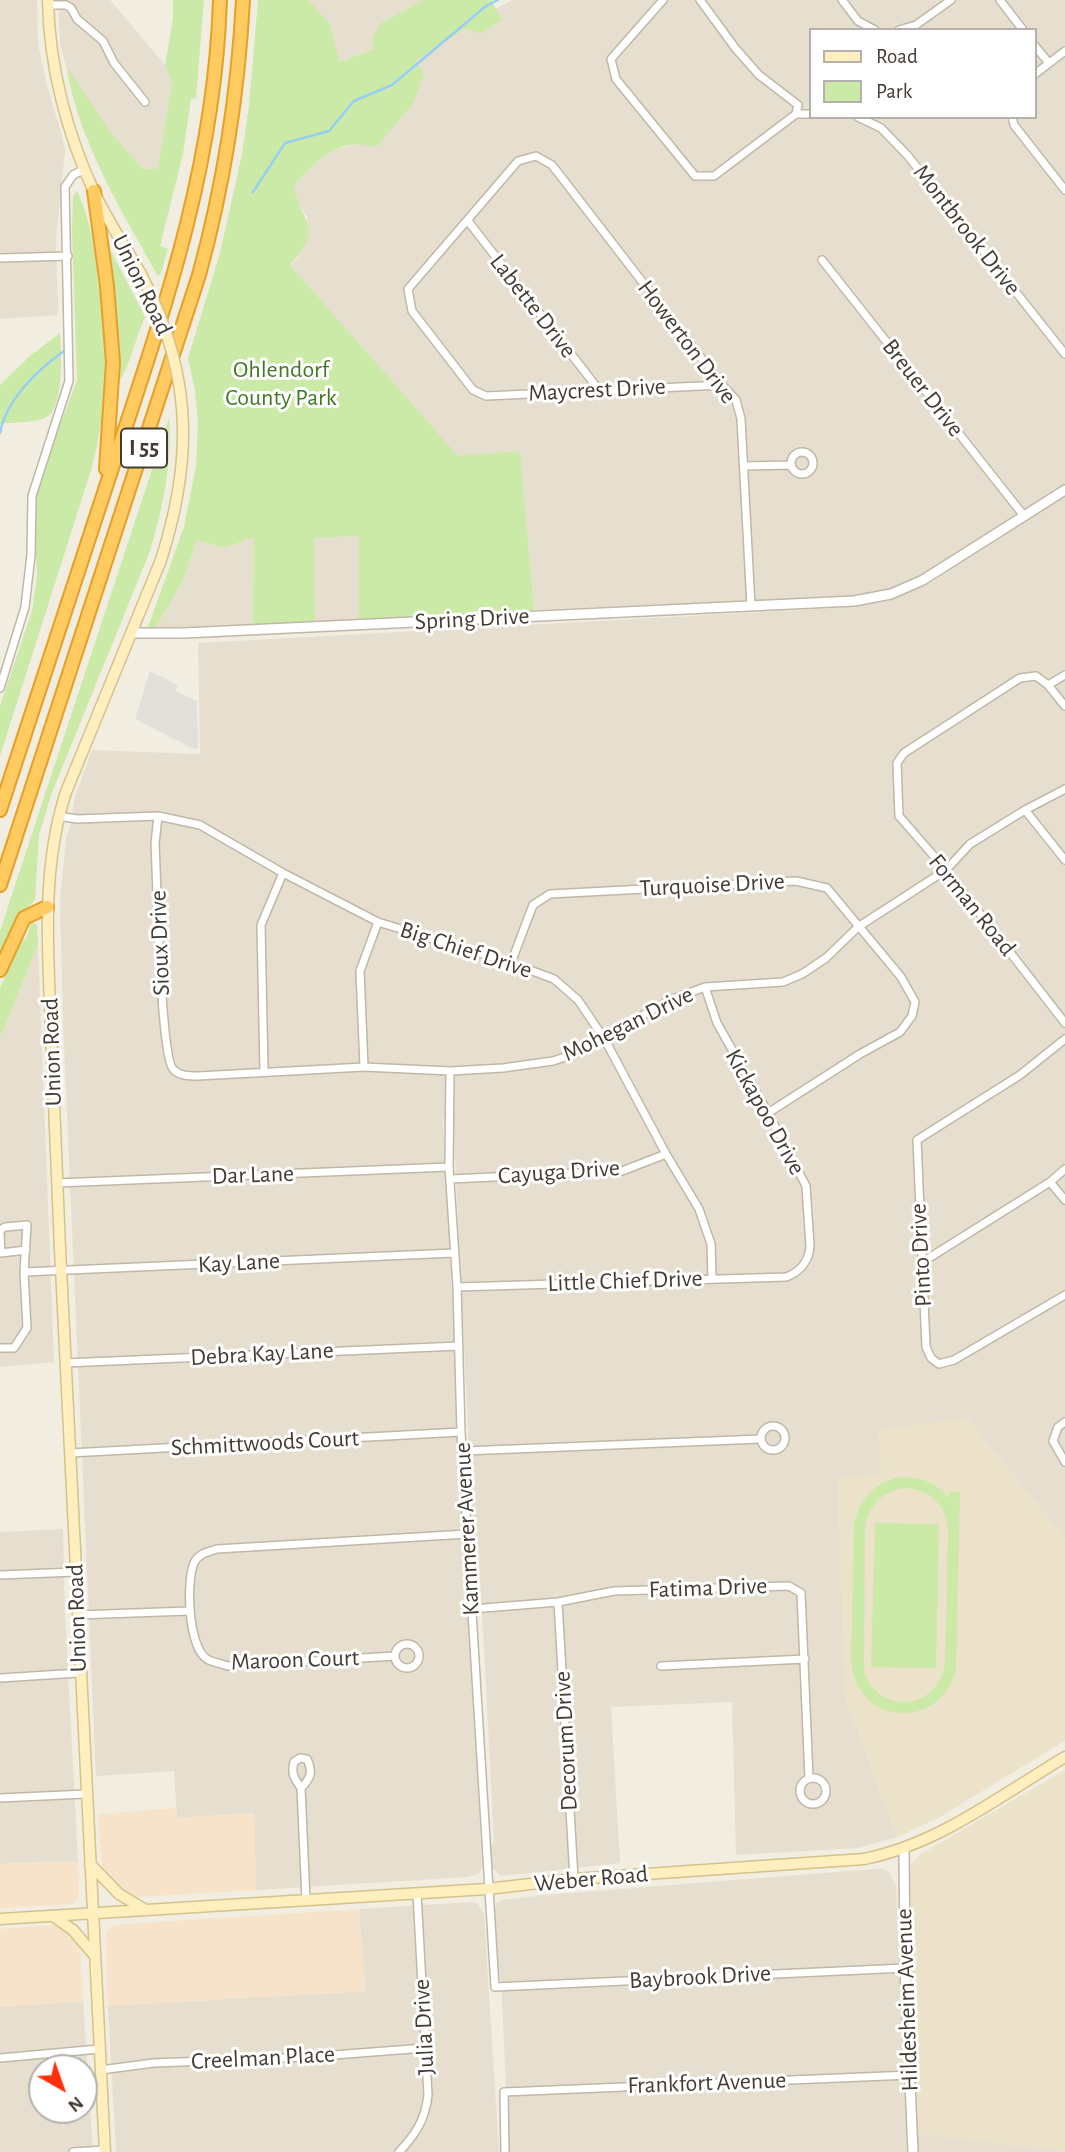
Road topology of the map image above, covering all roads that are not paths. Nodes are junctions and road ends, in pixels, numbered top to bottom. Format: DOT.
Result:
graph roads {
  1 [pos="219,0"];
  2 [pos="243,0"];
  3 [pos="663,0"];
  4 [pos="700,0"];
  5 [pos="842,0"];
  6 [pos="951,0"];
  7 [pos="1000,0"];
  8 [pos="48,3"];
  9 [pos="871,28"];
  10 [pos="906,28"];
  11 [pos="1021,28"];
  12 [pos="1037,48"];
  13 [pos="1065,51"];
  14 [pos="1049,63"];
  15 [pos="1037,72"];
  16 [pos="145,102"];
  17 [pos="796,114"];
  18 [pos="810,114"];
  19 [pos="862,119"];
  20 [pos="1012,119"];
  21 [pos="85,169"];
  22 [pos="1065,190"];
  23 [pos="94,191"];
  24 [pos="468,221"];
  25 [pos="68,256"];
  26 [pos="0,258"];
  27 [pos="822,260"];
  28 [pos="1065,354"];
  29 [pos="722,385"];
  30 [pos="599,390"];
  31 [pos="790,465"];
  32 [pos="744,466"];
  33 [pos="1065,490"];
  34 [pos="104,491"];
  35 [pos="1024,516"];
  36 [pos="751,606"];
  37 [pos="131,633"];
  38 [pos="1065,675"];
  39 [pos="1048,685"];
  40 [pos="0,688"];
  41 [pos="1065,705"];
  42 [pos="1065,789"];
  43 [pos="0,810"];
  44 [pos="1025,810"];
  45 [pos="58,816"];
  46 [pos="158,816"];
  47 [pos="1065,860"];
  48 [pos="946,870"];
  49 [pos="283,873"];
  50 [pos="0,885"];
  51 [pos="47,907"];
  52 [pos="378,922"];
  53 [pos="858,927"];
  54 [pos="511,963"];
  55 [pos="0,970"];
  56 [pos="705,987"];
  57 [pos="1065,1023"];
  58 [pos="1065,1039"];
  59 [pos="605,1040"];
  60 [pos="364,1067"];
  61 [pos="173,1069"];
  62 [pos="264,1071"];
  63 [pos="450,1071"];
  64 [pos="768,1113"];
  65 [pos="666,1154"];
  66 [pos="449,1167"];
  67 [pos="1065,1169"];
  68 [pos="450,1179"];
  69 [pos="1050,1182"];
  70 [pos="57,1183"];
  71 [pos="1065,1200"];
  72 [pos="0,1231"];
  73 [pos="26,1250"];
  74 [pos="454,1253"];
  75 [pos="921,1263"];
  76 [pos="61,1271"];
  77 [pos="24,1272"];
  78 [pos="792,1275"];
  79 [pos="712,1278"];
  80 [pos="457,1287"];
  81 [pos="1065,1295"];
  82 [pos="459,1346"];
  83 [pos="0,1349"];
  84 [pos="65,1363"];
  85 [pos="1065,1422"];
  86 [pos="461,1432"];
  87 [pos="761,1439"];
  88 [pos="464,1451"];
  89 [pos="70,1453"];
  90 [pos="1065,1462"];
  91 [pos="467,1534"];
  92 [pos="75,1572"];
  93 [pos="0,1575"];
  94 [pos="558,1602"];
  95 [pos="472,1609"];
  96 [pos="190,1611"];
  97 [pos="77,1615"];
  98 [pos="394,1656"];
  99 [pos="805,1659"];
  100 [pos="661,1666"];
  101 [pos="79,1673"];
  102 [pos="0,1678"];
  103 [pos="1065,1757"];
  104 [pos="809,1778"];
  105 [pos="301,1788"];
  106 [pos="86,1794"];
  107 [pos="0,1798"];
  108 [pos="904,1849"];
  109 [pos="90,1864"];
  110 [pos="574,1879"];
  111 [pos="487,1889"];
  112 [pos="417,1893"];
  113 [pos="306,1900"];
  114 [pos="145,1910"];
  115 [pos="92,1913"];
  116 [pos="52,1916"];
  117 [pos="0,1919"];
  118 [pos="95,1956"];
  119 [pos="905,1968"];
  120 [pos="495,1987"];
  121 [pos="425,2048"];
  122 [pos="99,2049"];
  123 [pos="0,2058"];
  124 [pos="100,2070"];
  125 [pos="910,2074"];
  126 [pos="105,2151"];
  127 [pos="73,2152"];
  128 [pos="399,2152"];
  129 [pos="505,2152"];
  130 [pos="913,2152"];
  1 -- 34 [label="highway, I 55"];
  2 -- 50 [label="highway, I 55"];
  3 -- 17 [label="street"];
  4 -- 17 [label="street"];
  5 -- 9 [label="street"];
  6 -- 10 [label="street"];
  7 -- 11 [label="street"];
  8 -- 16 [label="street"];
  8 -- 21 [label="main road, Union Road"];
  12 -- 14 [label="street"];
  13 -- 14 [label="street"];
  14 -- 15 [label="street"];
  17 -- 18 [label="street"];
  19 -- 28 [label="street, Montbrook Drive"];
  20 -- 22 [label="street"];
  21 -- 23 [label="main road, Union Road"];
  21 -- 25 [label="street"];
  23 -- 34 [label="highway"];
  23 -- 37 [label="main road, Union Road, bridge"];
  24 -- 29 [label="street, Howerton Drive"];
  24 -- 30 [label="street, Labette Drive"];
  24 -- 30 [label="street, Maycrest Drive"];
  25 -- 26 [label="street"];
  25 -- 40 [label="street"];
  27 -- 35 [label="street, Breuer Drive"];
  29 -- 30 [label="street, Maycrest Drive"];
  29 -- 32 [label="street, Howerton Drive"];
  31 -- 32 [label="street"];
  32 -- 36 [label="street, Howerton Drive"];
  33 -- 35 [label="street"];
  34 -- 43 [label="highway, I 55"];
  35 -- 36 [label="street, Spring Drive"];
  36 -- 37 [label="street, Spring Drive"];
  37 -- 45 [label="main road, Union Road"];
  38 -- 39 [label="street"];
  39 -- 41 [label="street"];
  39 -- 48 [label="street, Forman Road"];
  42 -- 44 [label="street, Mohegan Drive"];
  44 -- 47 [label="street"];
  44 -- 48 [label="street, Mohegan Drive"];
  45 -- 46 [label="street, Big Chief Drive"];
  45 -- 51 [label="main road, Union Road"];
  46 -- 49 [label="street, Big Chief Drive"];
  46 -- 61 [label="street, Sioux Drive"];
  48 -- 53 [label="street, Mohegan Drive"];
  48 -- 57 [label="street, Forman Road"];
  49 -- 52 [label="street, Big Chief Drive"];
  49 -- 62 [label="street"];
  51 -- 55 [label="highway"];
  51 -- 70 [label="main road, Union Road"];
  52 -- 54 [label="street, Big Chief Drive"];
  52 -- 60 [label="street"];
  53 -- 54 [label="street, Turquoise Drive"];
  53 -- 56 [label="street, Mohegan Drive"];
  53 -- 64 [label="street, Turquoise Drive"];
  54 -- 59 [label="street, Big Chief Drive"];
  56 -- 59 [label="street, Mohegan Drive"];
  56 -- 64 [label="street, Kickapoo Drive"];
  58 -- 75 [label="street, Pinto Drive"];
  59 -- 63 [label="street, Mohegan Drive"];
  59 -- 65 [label="street, Big Chief Drive"];
  60 -- 62 [label="street, Mohegan Drive"];
  60 -- 63 [label="street, Mohegan Drive"];
  61 -- 62 [label="street, Mohegan Drive"];
  63 -- 66 [label="street, Kammerer Avenue"];
  64 -- 78 [label="street, Kickapoo Drive"];
  65 -- 68 [label="street, Cayuga Drive"];
  65 -- 79 [label="street, Big Chief Drive"];
  66 -- 68 [label="street, Kammerer Avenue"];
  66 -- 70 [label="street, Dar Lane"];
  67 -- 69 [label="street"];
  68 -- 74 [label="street, Kammerer Avenue"];
  69 -- 71 [label="street"];
  69 -- 75 [label="street"];
  70 -- 76 [label="main road, Union Road"];
  72 -- 73 [label="street"];
  72 -- 73 [label="street"];
  73 -- 77 [label="street"];
  74 -- 76 [label="street, Kay Lane"];
  74 -- 80 [label="street, Kammerer Avenue"];
  75 -- 81 [label="street, Pinto Drive"];
  76 -- 77 [label="street, Kay Lane"];
  76 -- 84 [label="main road, Union Road"];
  77 -- 83 [label="street"];
  78 -- 79 [label="street, Little Chief Drive"];
  79 -- 80 [label="street, Little Chief Drive"];
  80 -- 82 [label="street, Kammerer Avenue"];
  82 -- 84 [label="street, Debra Kay Lane"];
  82 -- 86 [label="street, Kammerer Avenue"];
  84 -- 89 [label="main road, Union Road"];
  85 -- 90 [label="street"];
  86 -- 88 [label="street, Kammerer Avenue"];
  86 -- 89 [label="street, Schmittwoods Court"];
  87 -- 88 [label="street"];
  88 -- 91 [label="street, Kammerer Avenue"];
  89 -- 92 [label="main road, Union Road"];
  91 -- 95 [label="street, Kammerer Avenue"];
  91 -- 96 [label="street"];
  92 -- 93 [label="street"];
  92 -- 97 [label="main road, Union Road"];
  94 -- 95 [label="street, Fatima Drive"];
  94 -- 99 [label="street, Fatima Drive"];
  94 -- 110 [label="street, Decorum Drive"];
  95 -- 111 [label="street, Kammerer Avenue"];
  96 -- 97 [label="street"];
  96 -- 98 [label="street, Maroon Court"];
  97 -- 101 [label="main road, Union Road"];
  99 -- 100 [label="street"];
  99 -- 104 [label="street, Fatima Drive"];
  101 -- 102 [label="street"];
  101 -- 106 [label="main road, Union Road"];
  103 -- 108 [label="main road, Weber Road"];
  105 -- 113 [label="street"];
  106 -- 107 [label="street"];
  106 -- 109 [label="main road, Union Road"];
  108 -- 110 [label="main road, Weber Road"];
  108 -- 119 [label="street, Hildesheim Avenue"];
  109 -- 114 [label="main road"];
  109 -- 115 [label="main road, Union Road"];
  110 -- 111 [label="main road, Weber Road"];
  111 -- 112 [label="main road, Weber Road"];
  111 -- 120 [label="street, Kammerer Avenue"];
  112 -- 113 [label="main road, Weber Road"];
  112 -- 121 [label="street, Julia Drive"];
  113 -- 114 [label="main road, Weber Road"];
  114 -- 115 [label="main road, Weber Road"];
  115 -- 116 [label="main road, Weber Road"];
  115 -- 118 [label="main road, Union Road"];
  116 -- 117 [label="main road, Weber Road"];
  116 -- 118 [label="main road"];
  118 -- 122 [label="main road, Union Road"];
  119 -- 120 [label="street, Baybrook Drive"];
  119 -- 125 [label="street, Hildesheim Avenue"];
  121 -- 124 [label="street, Creelman Place"];
  121 -- 128 [label="street, Julia Drive"];
  122 -- 123 [label="street"];
  122 -- 124 [label="main road, Union Road"];
  124 -- 126 [label="main road, Union Road"];
  125 -- 129 [label="street, Frankfort Avenue"];
  125 -- 130 [label="street, Hildesheim Avenue"];
  126 -- 127 [label="street"];
}
